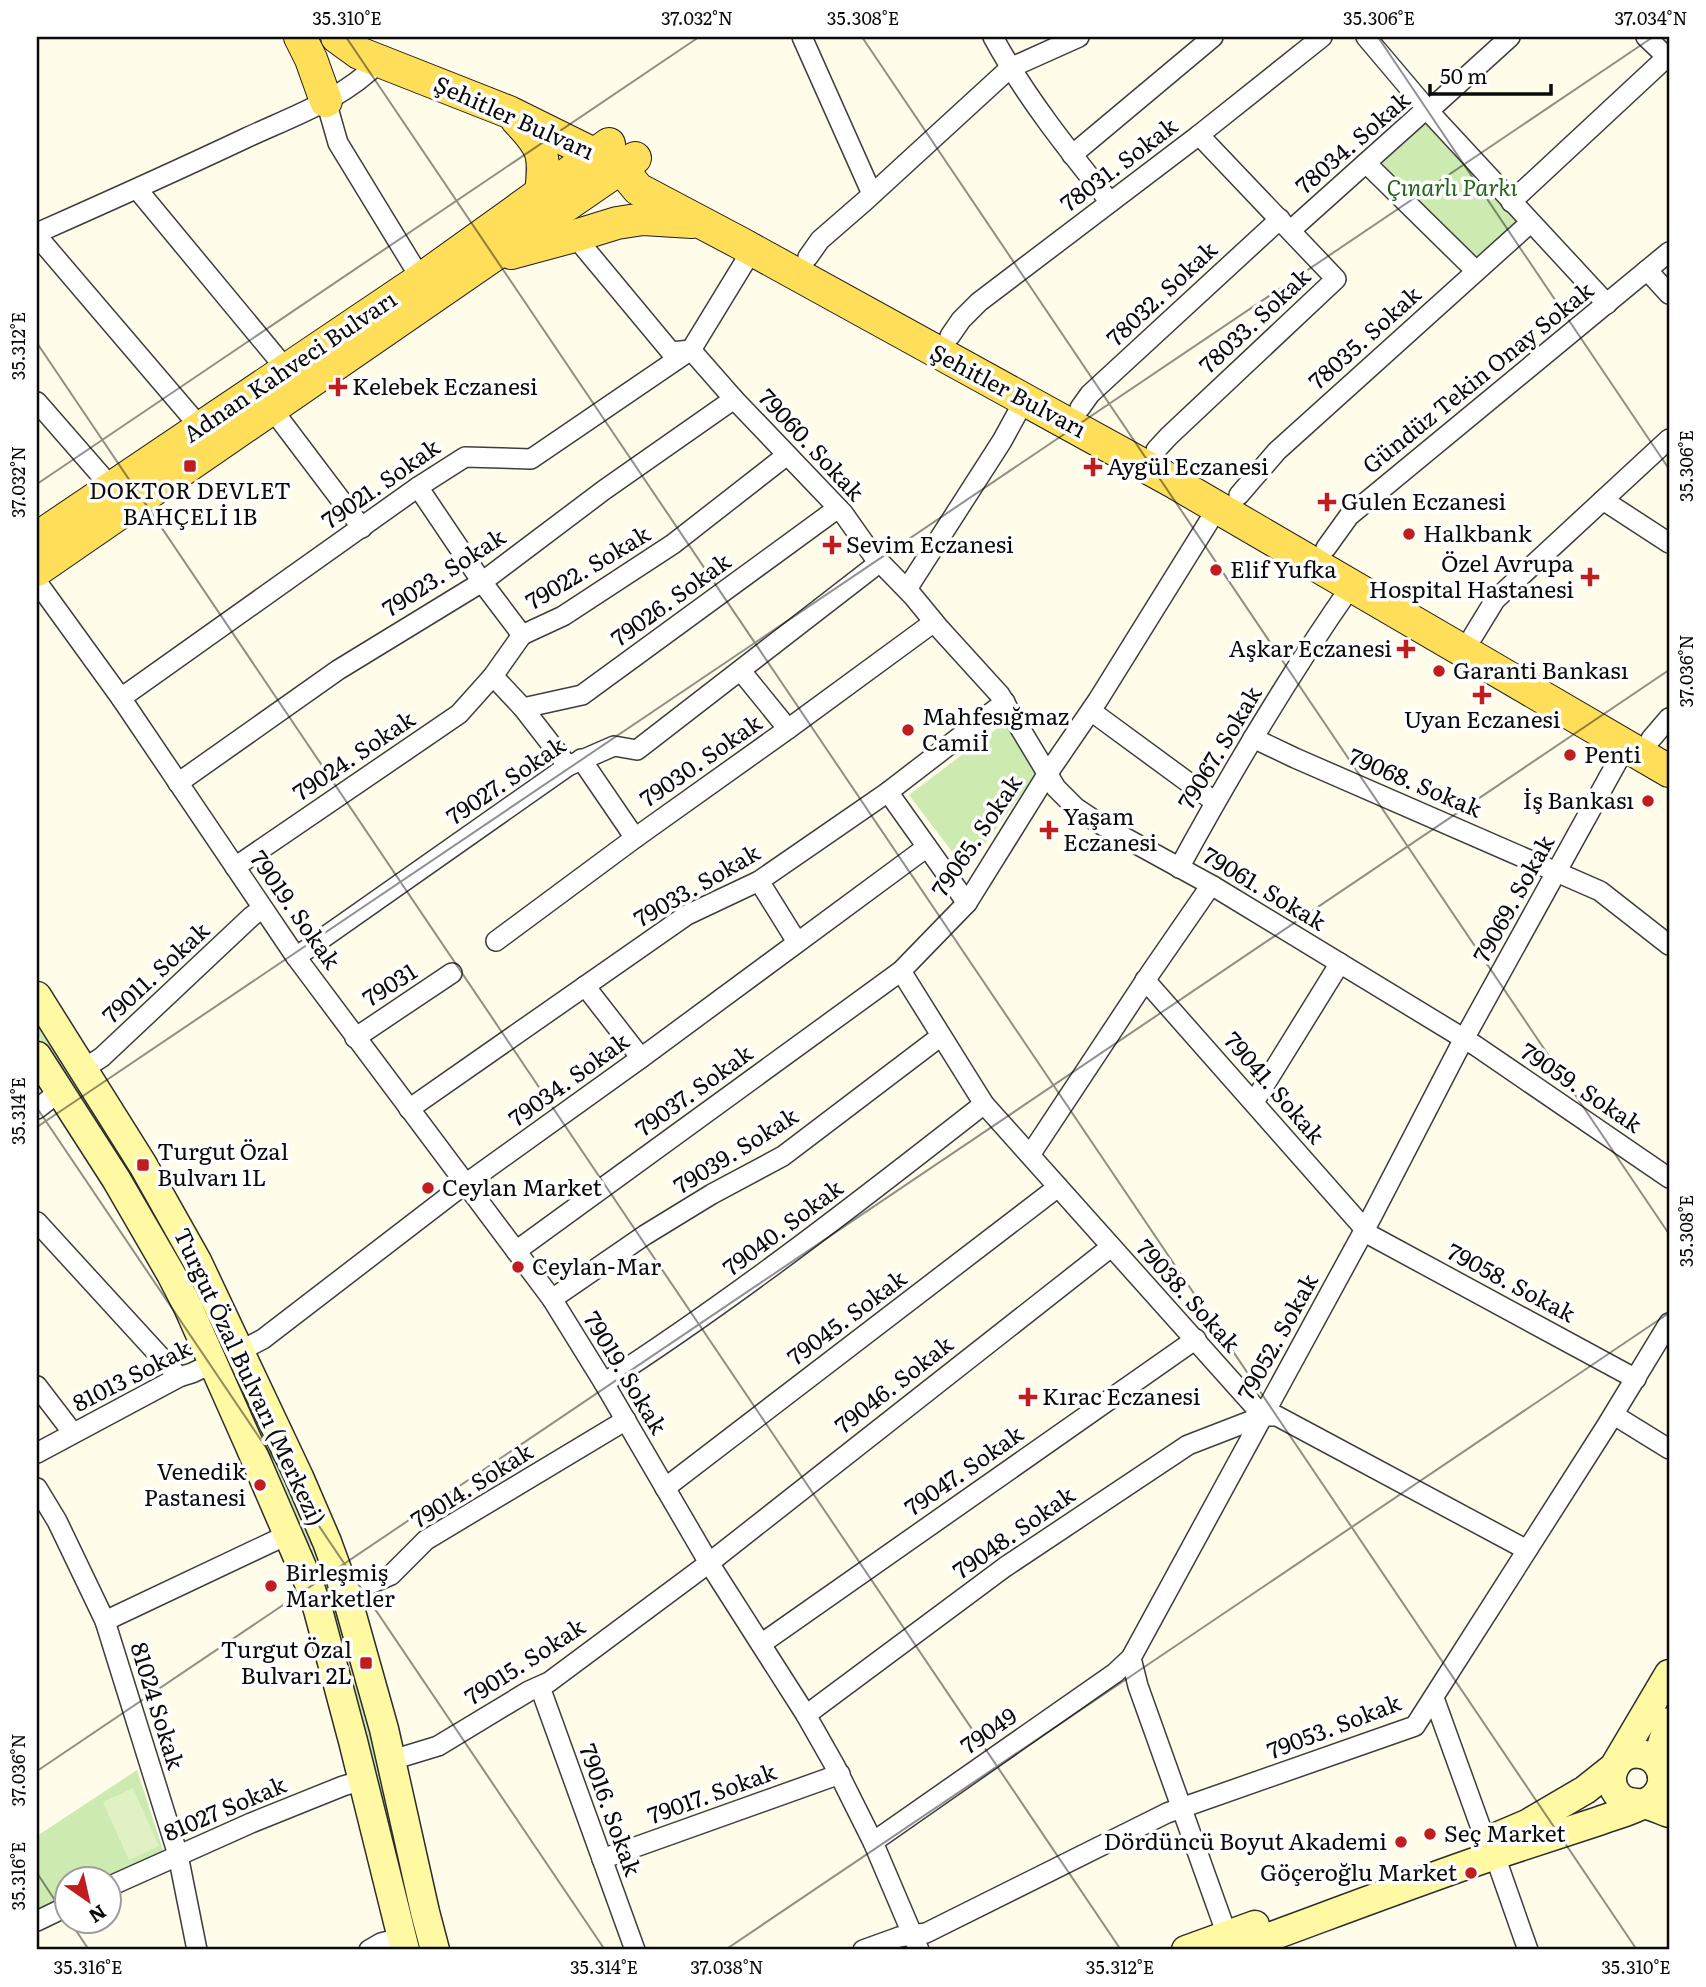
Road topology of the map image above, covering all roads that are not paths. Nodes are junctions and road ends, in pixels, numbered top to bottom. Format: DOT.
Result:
graph roads {
  1 [pos="300,37"];
  2 [pos="337,37"];
  3 [pos="802,37"];
  4 [pos="993,37"];
  5 [pos="1079,37"];
  6 [pos="1213,37"];
  7 [pos="1322,37"];
  8 [pos="1366,37"];
  9 [pos="1510,37"];
  10 [pos="1646,37"];
  11 [pos="375,50"];
  12 [pos="1668,58"];
  13 [pos="1010,68"];
  14 [pos="326,101"];
  15 [pos="1426,109"];
  16 [pos="509,112"];
  17 [pos="1199,135"];
  18 [pos="617,154"];
  19 [pos="1072,155"];
  20 [pos="1366,163"];
  21 [pos="136,189"];
  22 [pos="541,194"];
  23 [pos="872,194"];
  24 [pos="1110,202"];
  25 [pos="1511,202"];
  26 [pos="704,223"];
  27 [pos="1530,223"];
  28 [pos="1285,225"];
  29 [pos="37,234"];
  30 [pos="578,235"];
  31 [pos="752,250"];
  32 [pos="1669,252"];
  33 [pos="492,257"];
  34 [pos="808,257"];
  35 [pos="1647,270"];
  36 [pos="1476,271"];
  37 [pos="421,279"];
  38 [pos="1669,294"];
  39 [pos="1607,304"];
  40 [pos="950,336"];
  41 [pos="691,350"];
  42 [pos="286,369"];
  43 [pos="734,399"];
  44 [pos="1025,399"];
  45 [pos="37,402"];
  46 [pos="1080,408"];
  47 [pos="272,409"];
  48 [pos="200,427"];
  49 [pos="1669,439"];
  50 [pos="1156,450"];
  51 [pos="787,455"];
  52 [pos="418,487"];
  53 [pos="112,488"];
  54 [pos="1602,500"];
  55 [pos="1229,501"];
  56 [pos="838,508"];
  57 [pos="362,528"];
  58 [pos="37,538"];
  59 [pos="1669,543"];
  60 [pos="1326,548"];
  61 [pos="880,562"];
  62 [pos="37,570"];
  63 [pos="37,582"];
  64 [pos="482,582"];
  65 [pos="1352,585"];
  66 [pos="907,589"];
  67 [pos="934,622"];
  68 [pos="522,635"];
  69 [pos="1473,636"];
  70 [pos="741,671"];
  71 [pos="493,676"];
  72 [pos="121,698"];
  73 [pos="1005,702"];
  74 [pos="523,708"];
  75 [pos="1091,711"];
  76 [pos="788,729"];
  77 [pos="1253,738"];
  78 [pos="1654,738"];
  79 [pos="574,762"];
  80 [pos="1669,771"];
  81 [pos="1048,773"];
  82 [pos="178,783"];
  83 [pos="888,792"];
  84 [pos="1215,802"];
  85 [pos="635,838"];
  86 [pos="927,847"];
  87 [pos="235,867"];
  88 [pos="1180,868"];
  89 [pos="1558,872"];
  90 [pos="759,881"];
  91 [pos="1213,886"];
  92 [pos="967,902"];
  93 [pos="262,909"];
  94 [pos="496,941"];
  95 [pos="797,942"];
  96 [pos="1669,945"];
  97 [pos="296,957"];
  98 [pos="1340,963"];
  99 [pos="901,971"];
  100 [pos="452,973"];
  101 [pos="1145,980"];
  102 [pos="585,986"];
  103 [pos="37,996"];
  104 [pos="941,1036"];
  105 [pos="355,1038"];
  106 [pos="1464,1039"];
  107 [pos="37,1056"];
  108 [pos="641,1058"];
  109 [pos="82,1070"];
  110 [pos="60,1091"];
  111 [pos="1254,1102"];
  112 [pos="984,1104"];
  113 [pos="37,1109"];
  114 [pos="409,1109"];
  115 [pos="1030,1155"];
  116 [pos="1669,1178"];
  117 [pos="466,1184"];
  118 [pos="1058,1187"];
  119 [pos="37,1222"];
  120 [pos="1365,1228"];
  121 [pos="1111,1247"];
  122 [pos="516,1251"];
  123 [pos="552,1299"];
  124 [pos="1669,1323"];
  125 [pos="1196,1339"];
  126 [pos="240,1351"];
  127 [pos="213,1363"];
  128 [pos="178,1377"];
  129 [pos="1636,1379"];
  130 [pos="604,1383"];
  131 [pos="37,1386"];
  132 [pos="1614,1415"];
  133 [pos="1263,1416"];
  134 [pos="626,1420"];
  135 [pos="73,1433"];
  136 [pos="1669,1450"];
  137 [pos="37,1453"];
  138 [pos="37,1488"];
  139 [pos="665,1488"];
  140 [pos="289,1534"];
  141 [pos="1527,1550"];
  142 [pos="709,1563"];
  143 [pos="346,1594"];
  144 [pos="106,1621"];
  145 [pos="761,1644"];
  146 [pos="1131,1658"];
  147 [pos="1669,1674"];
  148 [pos="540,1687"];
  149 [pos="1434,1698"];
  150 [pos="806,1715"];
  151 [pos="1669,1722"];
  152 [pos="392,1759"];
  153 [pos="1615,1767"];
  154 [pos="840,1774"];
  155 [pos="1666,1779"];
  156 [pos="363,1780"];
  157 [pos="1642,1803"];
  158 [pos="1181,1809"];
  159 [pos="1669,1813"];
  160 [pos="873,1842"];
  161 [pos="1490,1849"];
  162 [pos="178,1855"];
  163 [pos="602,1859"];
  164 [pos="122,1881"];
  165 [pos="916,1943"];
  166 [pos="1231,1943"];
  167 [pos="403,1944"];
  168 [pos="197,1950"];
  169 [pos="369,1950"];
  170 [pos="435,1950"];
  171 [pos="635,1950"];
  172 [pos="863,1950"];
  173 [pos="1186,1950"];
  174 [pos="1528,1950"];
  1 -- 14 [label="main road"];
  2 -- 11 [label="main road, Şehitler Bulvarı"];
  3 -- 23 [label="street"];
  4 -- 13 [label="street"];
  5 -- 13 [label="street"];
  6 -- 19 [label="street"];
  7 -- 17 [label="street, 78031. Sokak"];
  8 -- 15 [label="street"];
  9 -- 15 [label="street, 78034. Sokak"];
  10 -- 12 [label="street"];
  11 -- 14 [label="street"];
  11 -- 16 [label="main road, Şehitler Bulvarı"];
  11 -- 18 [label="main road, Şehitler Bulvarı"];
  12 -- 25 [label="street"];
  13 -- 19 [label="street"];
  13 -- 23 [label="street"];
  14 -- 21 [label="street"];
  14 -- 37 [label="street"];
  15 -- 20 [label="street, 78034. Sokak"];
  15 -- 25 [label="street"];
  16 -- 18 [label="main road, Şehitler Bulvarı"];
  16 -- 22 [label="main road"];
  17 -- 24 [label="street, 78031. Sokak"];
  17 -- 28 [label="street, 78033. Sokak"];
  18 -- 22 [label="main road"];
  18 -- 26 [label="main road, Şehitler Bulvarı"];
  18 -- 33 [label="main road"];
  18 -- 34 [label="main road, Şehitler Bulvarı"];
  19 -- 24 [label="street"];
  20 -- 28 [label="street, 78034. Sokak"];
  20 -- 36 [label="street"];
  21 -- 29 [label="street"];
  21 -- 42 [label="street"];
  22 -- 37 [label="main road, Adnan Kahveci Bulvarı"];
  23 -- 34 [label="street"];
  24 -- 40 [label="street, 78031. Sokak"];
  25 -- 27 [label="street"];
  26 -- 30 [label="main road"];
  26 -- 31 [label="main road, Şehitler Bulvarı"];
  27 -- 36 [label="street, 78035. Sokak"];
  27 -- 39 [label="street"];
  28 -- 46 [label="street, 78032. Sokak"];
  28 -- 50 [label="street, 78033. Sokak"];
  29 -- 48 [label="street"];
  30 -- 33 [label="main road"];
  30 -- 41 [label="street"];
  31 -- 41 [label="street, 79021. Sokak"];
  31 -- 44 [label="main road, Şehitler Bulvarı"];
  32 -- 35 [label="street, Gündüz Tekin Onay Sokak"];
  33 -- 47 [label="main road, Adnan Kahveci Bulvarı"];
  34 -- 40 [label="main road, Şehitler Bulvarı"];
  35 -- 38 [label="street"];
  35 -- 39 [label="street, Gündüz Tekin Onay Sokak"];
  36 -- 55 [label="street, 78035. Sokak"];
  37 -- 42 [label="main road, Adnan Kahveci Bulvarı"];
  39 -- 60 [label="street, Gündüz Tekin Onay Sokak"];
  40 -- 46 [label="main road, Şehitler Bulvarı"];
  41 -- 43 [label="street, 79060. Sokak"];
  41 -- 52 [label="street, 79021. Sokak"];
  42 -- 48 [label="main road, Adnan Kahveci Bulvarı"];
  43 -- 51 [label="street, 79060. Sokak"];
  43 -- 64 [label="street, 79023. Sokak"];
  44 -- 55 [label="main road, Şehitler Bulvarı"];
  44 -- 66 [label="street"];
  45 -- 53 [label="street"];
  46 -- 50 [label="main road, Şehitler Bulvarı"];
  47 -- 57 [label="street"];
  47 -- 62 [label="main road, Adnan Kahveci Bulvarı"];
  48 -- 53 [label="main road, Adnan Kahveci Bulvarı"];
  49 -- 54 [label="street"];
  50 -- 55 [label="main road, Şehitler Bulvarı"];
  51 -- 56 [label="street, 79060. Sokak"];
  51 -- 68 [label="street, 79022. Sokak"];
  52 -- 57 [label="street, 79021. Sokak"];
  52 -- 64 [label="street, 79022. Sokak"];
  53 -- 58 [label="main road, Adnan Kahveci Bulvarı"];
  54 -- 59 [label="street"];
  54 -- 69 [label="street"];
  55 -- 60 [label="main road, Şehitler Bulvarı"];
  55 -- 65 [label="main road, Şehitler Bulvarı"];
  55 -- 75 [label="street, 79065. Sokak"];
  56 -- 61 [label="street, 79060. Sokak"];
  56 -- 74 [label="street, 79026. Sokak"];
  57 -- 72 [label="street, 79021. Sokak"];
  60 -- 69 [label="main road, Şehitler Bulvarı"];
  61 -- 66 [label="street, 79060. Sokak"];
  61 -- 70 [label="street, 79027. Sokak"];
  63 -- 72 [label="street, 79019. Sokak"];
  64 -- 68 [label="street, 79022. Sokak"];
  64 -- 82 [label="street, 79023. Sokak"];
  65 -- 77 [label="street, 79067. Sokak"];
  65 -- 78 [label="main road, Şehitler Bulvarı"];
  66 -- 67 [label="street, 79060. Sokak"];
  67 -- 73 [label="street, 79060. Sokak"];
  67 -- 76 [label="street, 79030. Sokak"];
  68 -- 71 [label="street, 79024. Sokak"];
  69 -- 78 [label="main road, Şehitler Bulvarı"];
  70 -- 76 [label="street"];
  70 -- 79 [label="street, 79027. Sokak"];
  71 -- 74 [label="street"];
  71 -- 87 [label="street, 79024. Sokak"];
  72 -- 82 [label="street, 79019. Sokak"];
  73 -- 81 [label="street, 79060. Sokak"];
  73 -- 83 [label="street, 79033. Sokak"];
  74 -- 79 [label="street"];
  75 -- 81 [label="street, 79065. Sokak"];
  75 -- 84 [label="street"];
  76 -- 85 [label="street, 79030. Sokak"];
  77 -- 84 [label="street, 79067. Sokak"];
  77 -- 89 [label="street, 79068. Sokak"];
  78 -- 80 [label="main road, Şehitler Bulvarı"];
  78 -- 89 [label="street, 79069. Sokak"];
  79 -- 85 [label="street"];
  79 -- 97 [label="street, 79027. Sokak"];
  81 -- 88 [label="street, 79061. Sokak"];
  81 -- 92 [label="street, 79065. Sokak"];
  82 -- 87 [label="street, 79019. Sokak"];
  83 -- 86 [label="street"];
  83 -- 90 [label="street, 79033. Sokak"];
  84 -- 88 [label="street, 79067. Sokak"];
  85 -- 94 [label="street, 79030. Sokak"];
  86 -- 92 [label="street"];
  86 -- 95 [label="street, 79034. Sokak"];
  87 -- 93 [label="street, 79019. Sokak"];
  88 -- 91 [label="street, 79061. Sokak"];
  89 -- 96 [label="street, 79068. Sokak"];
  89 -- 106 [label="street, 79069. Sokak"];
  90 -- 95 [label="street"];
  90 -- 102 [label="street, 79033. Sokak"];
  91 -- 98 [label="street, 79061. Sokak"];
  91 -- 101 [label="street"];
  92 -- 99 [label="street, 79065. Sokak"];
  93 -- 97 [label="street, 79019. Sokak"];
  93 -- 109 [label="street, 79011. Sokak"];
  95 -- 108 [label="street, 79034. Sokak"];
  97 -- 105 [label="street, 79019. Sokak"];
  98 -- 106 [label="street, 79061. Sokak"];
  98 -- 111 [label="street"];
  99 -- 104 [label="street, 79038. Sokak"];
  99 -- 122 [label="street, 79037. Sokak"];
  100 -- 105 [label="street, 79031"];
  101 -- 111 [label="street, 79041. Sokak"];
  101 -- 115 [label="street"];
  102 -- 108 [label="street"];
  102 -- 114 [label="street, 79033. Sokak"];
  103 -- 109 [label="main road, Turgut Özal Bulvarı (Merkezi)"];
  104 -- 112 [label="street, 79038. Sokak"];
  104 -- 123 [label="street, 79039. Sokak"];
  105 -- 114 [label="street, 79019. Sokak"];
  106 -- 116 [label="street, 79059. Sokak"];
  106 -- 120 [label="street, 79052. Sokak"];
  107 -- 110 [label="main road, Turgut Özal Bulvarı (Merkezi)"];
  108 -- 117 [label="street, 79034. Sokak"];
  109 -- 126 [label="main road, Turgut Özal Bulvarı (Merkezi)"];
  110 -- 113 [label="street"];
  110 -- 127 [label="main road, Turgut Özal Bulvarı (Merkezi)"];
  111 -- 120 [label="street, 79041. Sokak"];
  112 -- 115 [label="street, 79038. Sokak"];
  112 -- 130 [label="street, 79040. Sokak"];
  114 -- 117 [label="street, 79019. Sokak"];
  115 -- 118 [label="street, 79038. Sokak"];
  117 -- 122 [label="street, 79019. Sokak"];
  117 -- 126 [label="street, 79034. Sokak"];
  118 -- 121 [label="street, 79038. Sokak"];
  118 -- 139 [label="street, 79045. Sokak"];
  119 -- 128 [label="street"];
  120 -- 129 [label="street, 79058. Sokak"];
  120 -- 133 [label="street, 79052. Sokak"];
  121 -- 125 [label="street, 79038. Sokak"];
  121 -- 142 [label="street, 79046. Sokak"];
  122 -- 123 [label="street, 79019. Sokak"];
  123 -- 130 [label="street, 79019. Sokak"];
  124 -- 129 [label="street, 79053. Sokak"];
  125 -- 133 [label="street, 79038. Sokak"];
  125 -- 145 [label="street, 79047. Sokak"];
  126 -- 143 [label="main road, Turgut Özal Bulvarı (Merkezi)"];
  127 -- 128 [label="street, 81013 Sokak"];
  127 -- 140 [label="main road, Turgut Özal Bulvarı (Merkezi)"];
  128 -- 135 [label="street, 81013 Sokak"];
  129 -- 132 [label="street, 79053. Sokak"];
  130 -- 134 [label="street, 79019. Sokak"];
  131 -- 135 [label="street"];
  132 -- 136 [label="street"];
  132 -- 141 [label="street, 79053. Sokak"];
  133 -- 141 [label="street"];
  133 -- 146 [label="street, 79052. Sokak"];
  133 -- 150 [label="street, 79048. Sokak"];
  134 -- 139 [label="street, 79019. Sokak"];
  134 -- 143 [label="street, 79014. Sokak"];
  135 -- 137 [label="street, 81013 Sokak"];
  138 -- 144 [label="street, 81024 Sokak"];
  139 -- 142 [label="street, 79019. Sokak"];
  140 -- 144 [label="street"];
  140 -- 156 [label="main road, Turgut Özal Bulvarı (Merkezi)"];
  141 -- 149 [label="street, 79053. Sokak"];
  142 -- 145 [label="street, 79019. Sokak"];
  142 -- 148 [label="street, 79015. Sokak"];
  143 -- 152 [label="main road, Turgut Özal Bulvarı (Merkezi)"];
  144 -- 162 [label="street, 81024 Sokak"];
  145 -- 150 [label="street, 79019. Sokak"];
  146 -- 158 [label="street"];
  146 -- 160 [label="street, 79049"];
  147 -- 153 [label="main road"];
  148 -- 152 [label="street, 79015. Sokak"];
  148 -- 163 [label="street, 79016. Sokak"];
  149 -- 158 [label="street, 79053. Sokak"];
  149 -- 161 [label="street"];
  150 -- 154 [label="street, 79019. Sokak"];
  151 -- 155 [label="main road"];
  152 -- 170 [label="main road, Turgut Özal Bulvarı (Merkezi)"];
  153 -- 155 [label="main road"];
  153 -- 157 [label="main road"];
  153 -- 161 [label="main road"];
  154 -- 160 [label="street, 79019. Sokak"];
  154 -- 163 [label="street, 79017. Sokak"];
  155 -- 157 [label="main road"];
  156 -- 162 [label="street, 81027 Sokak"];
  156 -- 167 [label="main road, Turgut Özal Bulvarı (Merkezi)"];
  157 -- 159 [label="main road"];
  157 -- 161 [label="main road"];
  158 -- 165 [label="street, 79053. Sokak"];
  158 -- 166 [label="street"];
  160 -- 165 [label="street, 79019. Sokak"];
  161 -- 166 [label="main road"];
  161 -- 174 [label="street"];
  162 -- 164 [label="street, 81027 Sokak"];
  162 -- 168 [label="street, 81024 Sokak"];
  163 -- 171 [label="street, 79016. Sokak"];
  165 -- 172 [label="street, 79053. Sokak"];
  166 -- 173 [label="main road"];
  167 -- 169 [label="street"];
}
